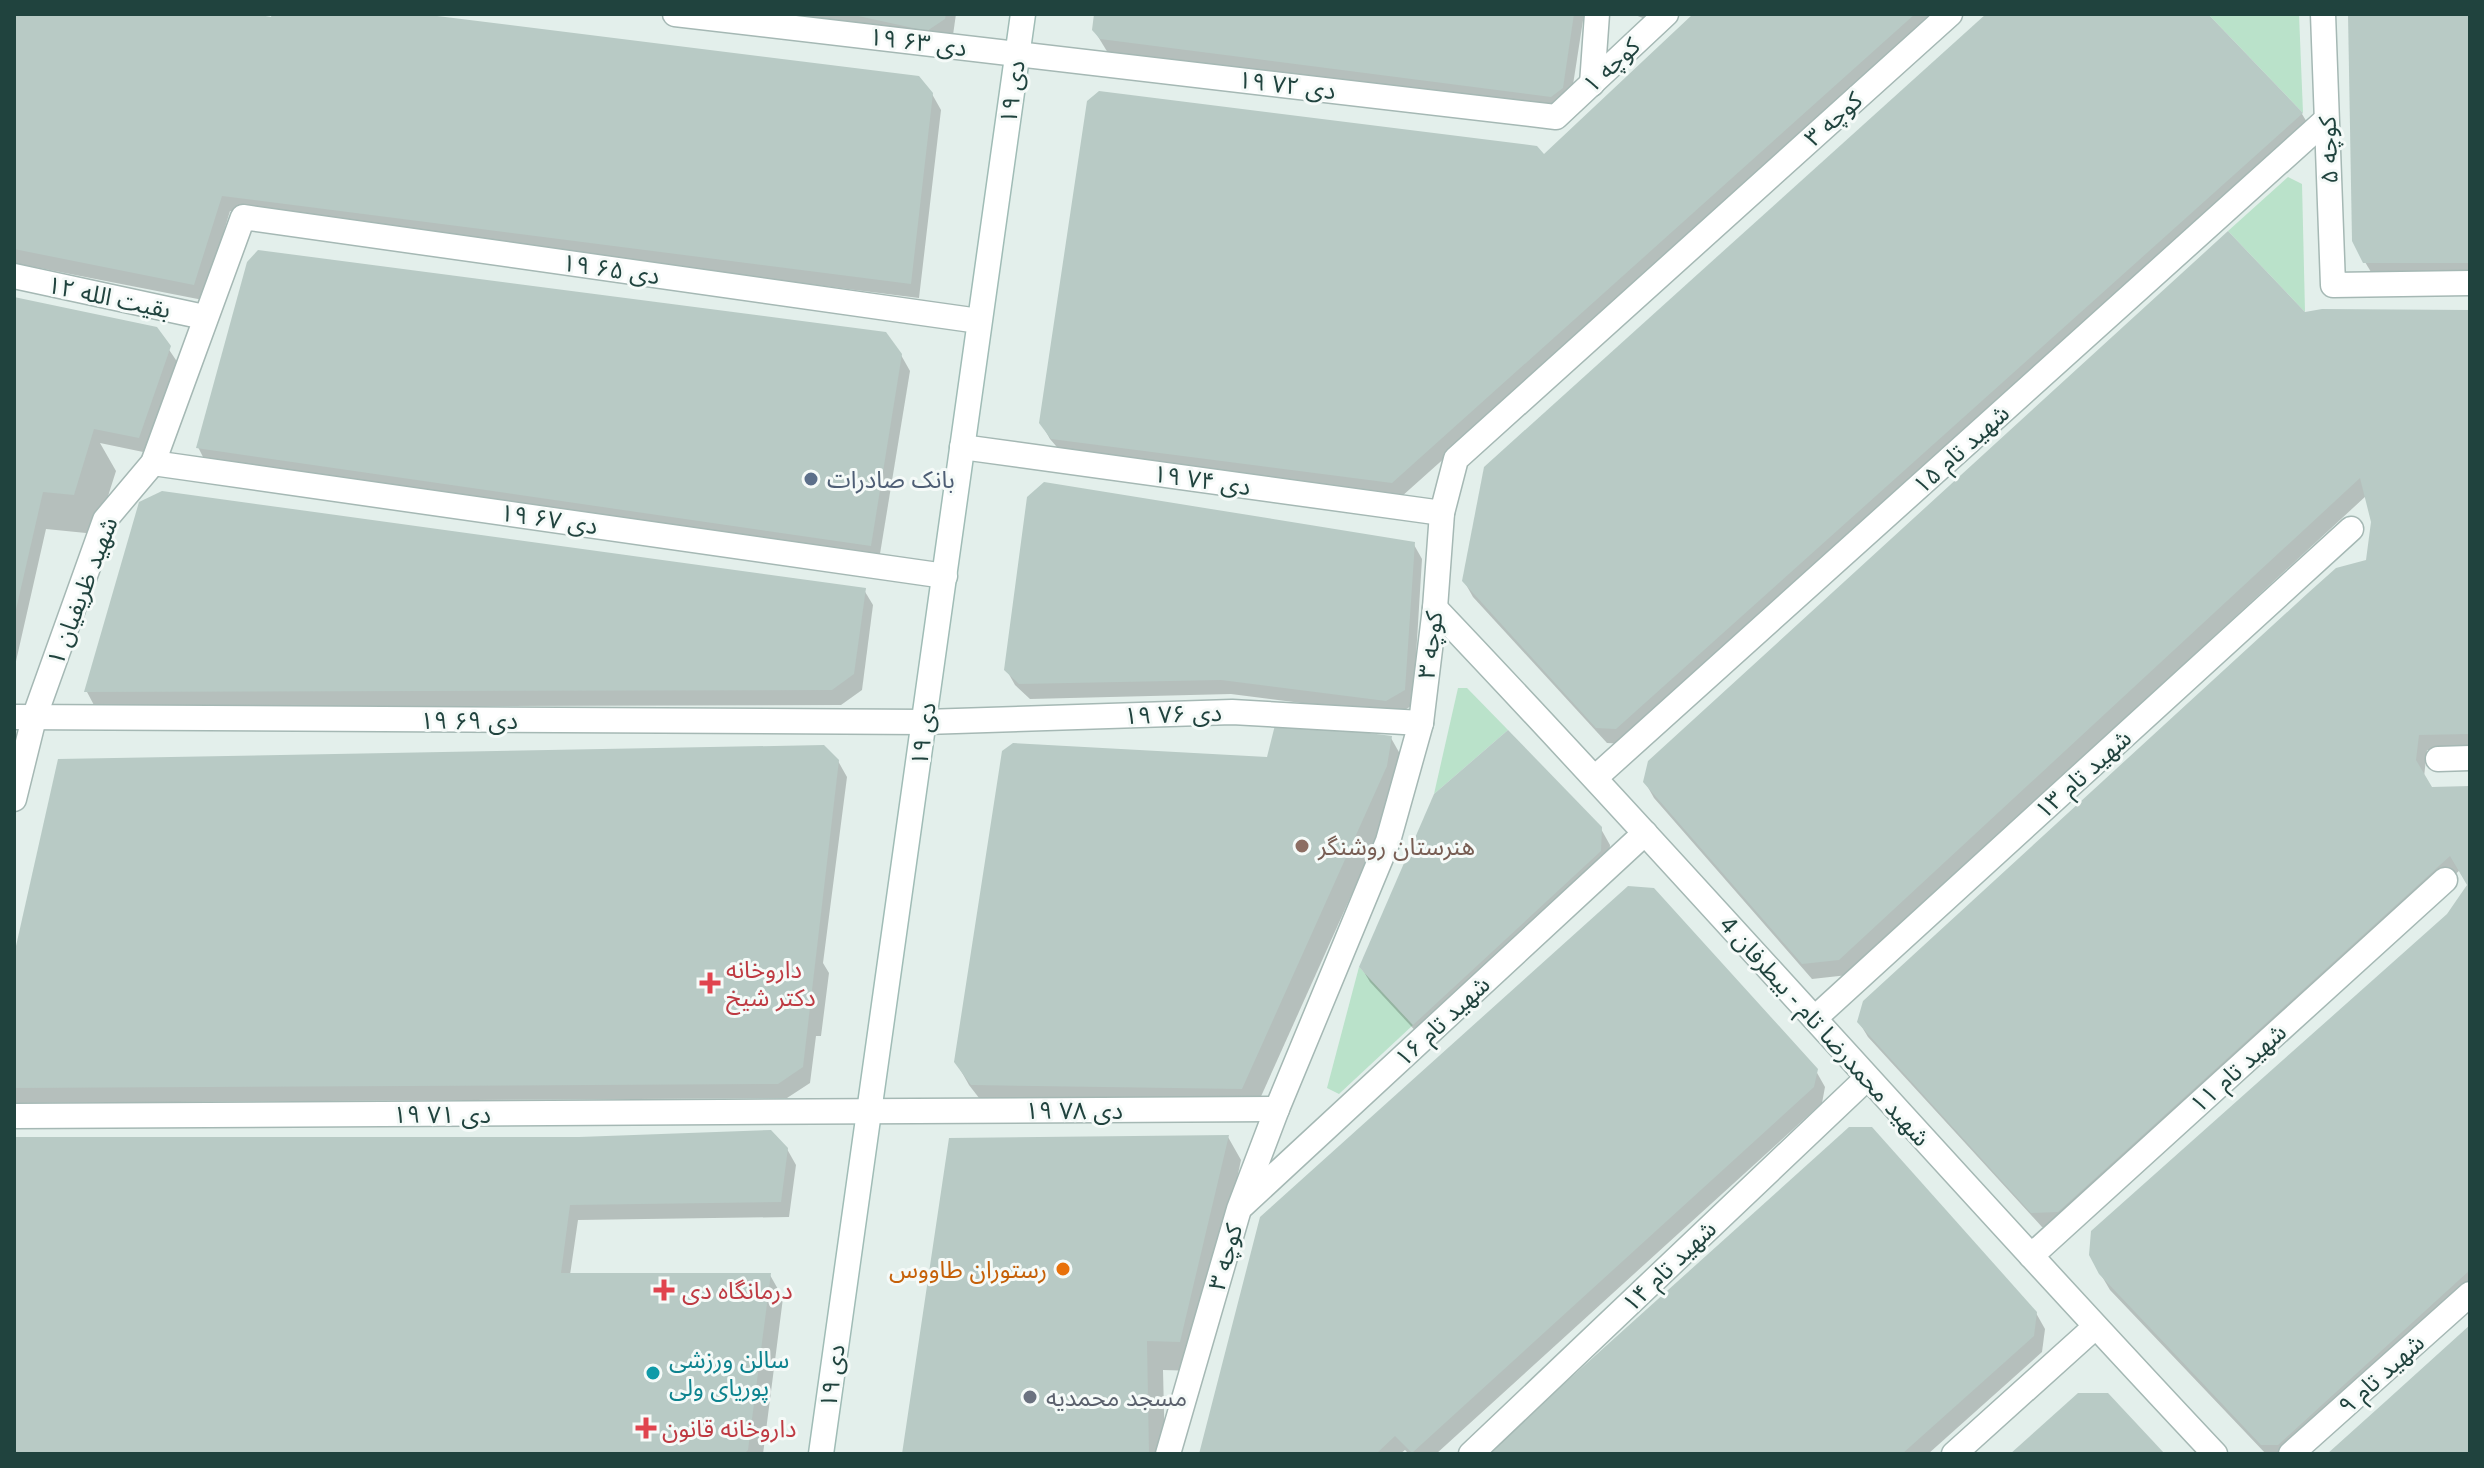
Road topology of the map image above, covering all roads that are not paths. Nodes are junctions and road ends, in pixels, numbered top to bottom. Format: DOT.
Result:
graph roads {
  1 [pos="675,14"];
  2 [pos="1023,14"];
  3 [pos="1597,14"];
  4 [pos="1666,14"];
  5 [pos="1950,14"];
  6 [pos="2323,14"];
  7 [pos="1017,54"];
  8 [pos="1592,84"];
  9 [pos="1556,117"];
  10 [pos="2326,120"];
  11 [pos="243,217"];
  12 [pos="14,276"];
  13 [pos="2470,283"];
  14 [pos="204,317"];
  15 [pos="979,321"];
  16 [pos="962,447"];
  17 [pos="153,463"];
  18 [pos="1442,513"];
  19 [pos="2351,529"];
  20 [pos="945,576"];
  21 [pos="1435,608"];
  22 [pos="24,718"];
  23 [pos="925,722"];
  24 [pos="1421,723"];
  25 [pos="2470,758"];
  26 [pos="2438,759"];
  27 [pos="1596,777"];
  28 [pos="14,799"];
  29 [pos="1645,833"];
  30 [pos="2445,880"];
  31 [pos="1815,1018"];
  32 [pos="1867,1078"];
  33 [pos="1277,1109"];
  34 [pos="871,1112"];
  35 [pos="14,1116"];
  36 [pos="1239,1209"];
  37 [pos="2031,1256"];
  38 [pos="2470,1294"];
  39 [pos="2095,1327"];
  40 [pos="821,1454"];
  41 [pos="1168,1454"];
  42 [pos="1471,1454"];
  43 [pos="1954,1454"];
  44 [pos="2215,1454"];
  45 [pos="2291,1454"];
  1 -- 7 [label="street, ۱۹ دی ۶۳"];
  2 -- 7 [label="street, ۱۹ دی"];
  3 -- 8 [label="street"];
  4 -- 8 [label="street, کوچه ۱"];
  5 -- 18 [label="street, کوچه ۳"];
  6 -- 10 [label="street, کوچه ۵"];
  7 -- 9 [label="street, ۱۹ دی ۷۲"];
  7 -- 15 [label="street, ۱۹ دی"];
  8 -- 9 [label="street, کوچه ۱"];
  10 -- 13 [label="street, کوچه ۵"];
  10 -- 27 [label="street, شهید تام ۱۵"];
  11 -- 14 [label="street, شهید ظریفیان ۱"];
  11 -- 15 [label="street, ۱۹ دی ۶۵"];
  12 -- 14 [label="street, بقیت الله ۱۲"];
  14 -- 17 [label="street, شهید ظریفیان ۱"];
  15 -- 16 [label="street, ۱۹ دی"];
  16 -- 18 [label="street, ۱۹ دی ۷۴"];
  16 -- 20 [label="street, ۱۹ دی"];
  17 -- 20 [label="street, ۱۹ دی ۶۷"];
  17 -- 22 [label="street, شهید ظریفیان ۱"];
  18 -- 21 [label="street, کوچه ۳"];
  19 -- 31 [label="street, شهید تام ۱۳"];
  20 -- 23 [label="street, ۱۹ دی"];
  21 -- 24 [label="street, کوچه ۳"];
  21 -- 27 [label="street, شهید محمدرضا تام - بیطرفان 4"];
  22 -- 23 [label="street, ۱۹ دی ۶۹"];
  22 -- 28 [label="street, شهید ظریفیان ۱"];
  23 -- 24 [label="street, ۱۹ دی ۷۶"];
  23 -- 34 [label="street, ۱۹ دی"];
  24 -- 33 [label="street, کوچه ۳"];
  25 -- 26 [label="street"];
  27 -- 29 [label="street, شهید محمدرضا تام - بیطرفان 4"];
  29 -- 31 [label="street, شهید محمدرضا تام - بیطرفان 4"];
  29 -- 36 [label="street, شهید تام ۱۶"];
  30 -- 37 [label="street, شهید تام ۱۱"];
  31 -- 32 [label="street, شهید محمدرضا تام - بیطرفان 4"];
  32 -- 37 [label="street, شهید محمدرضا تام - بیطرفان 4"];
  32 -- 42 [label="street, شهید تام ۱۴"];
  33 -- 34 [label="street, ۱۹ دی ۷۸"];
  33 -- 36 [label="street, کوچه ۳"];
  34 -- 35 [label="street, ۱۹ دی ۷۱"];
  34 -- 40 [label="street, ۱۹ دی"];
  36 -- 41 [label="street, کوچه ۳"];
  37 -- 39 [label="street, شهید محمدرضا تام - بیطرفان 4"];
  38 -- 45 [label="street, شهید تام ۹"];
  39 -- 43 [label="street"];
  39 -- 44 [label="street, شهید محمدرضا تام - بیطرفان 4"];
}
